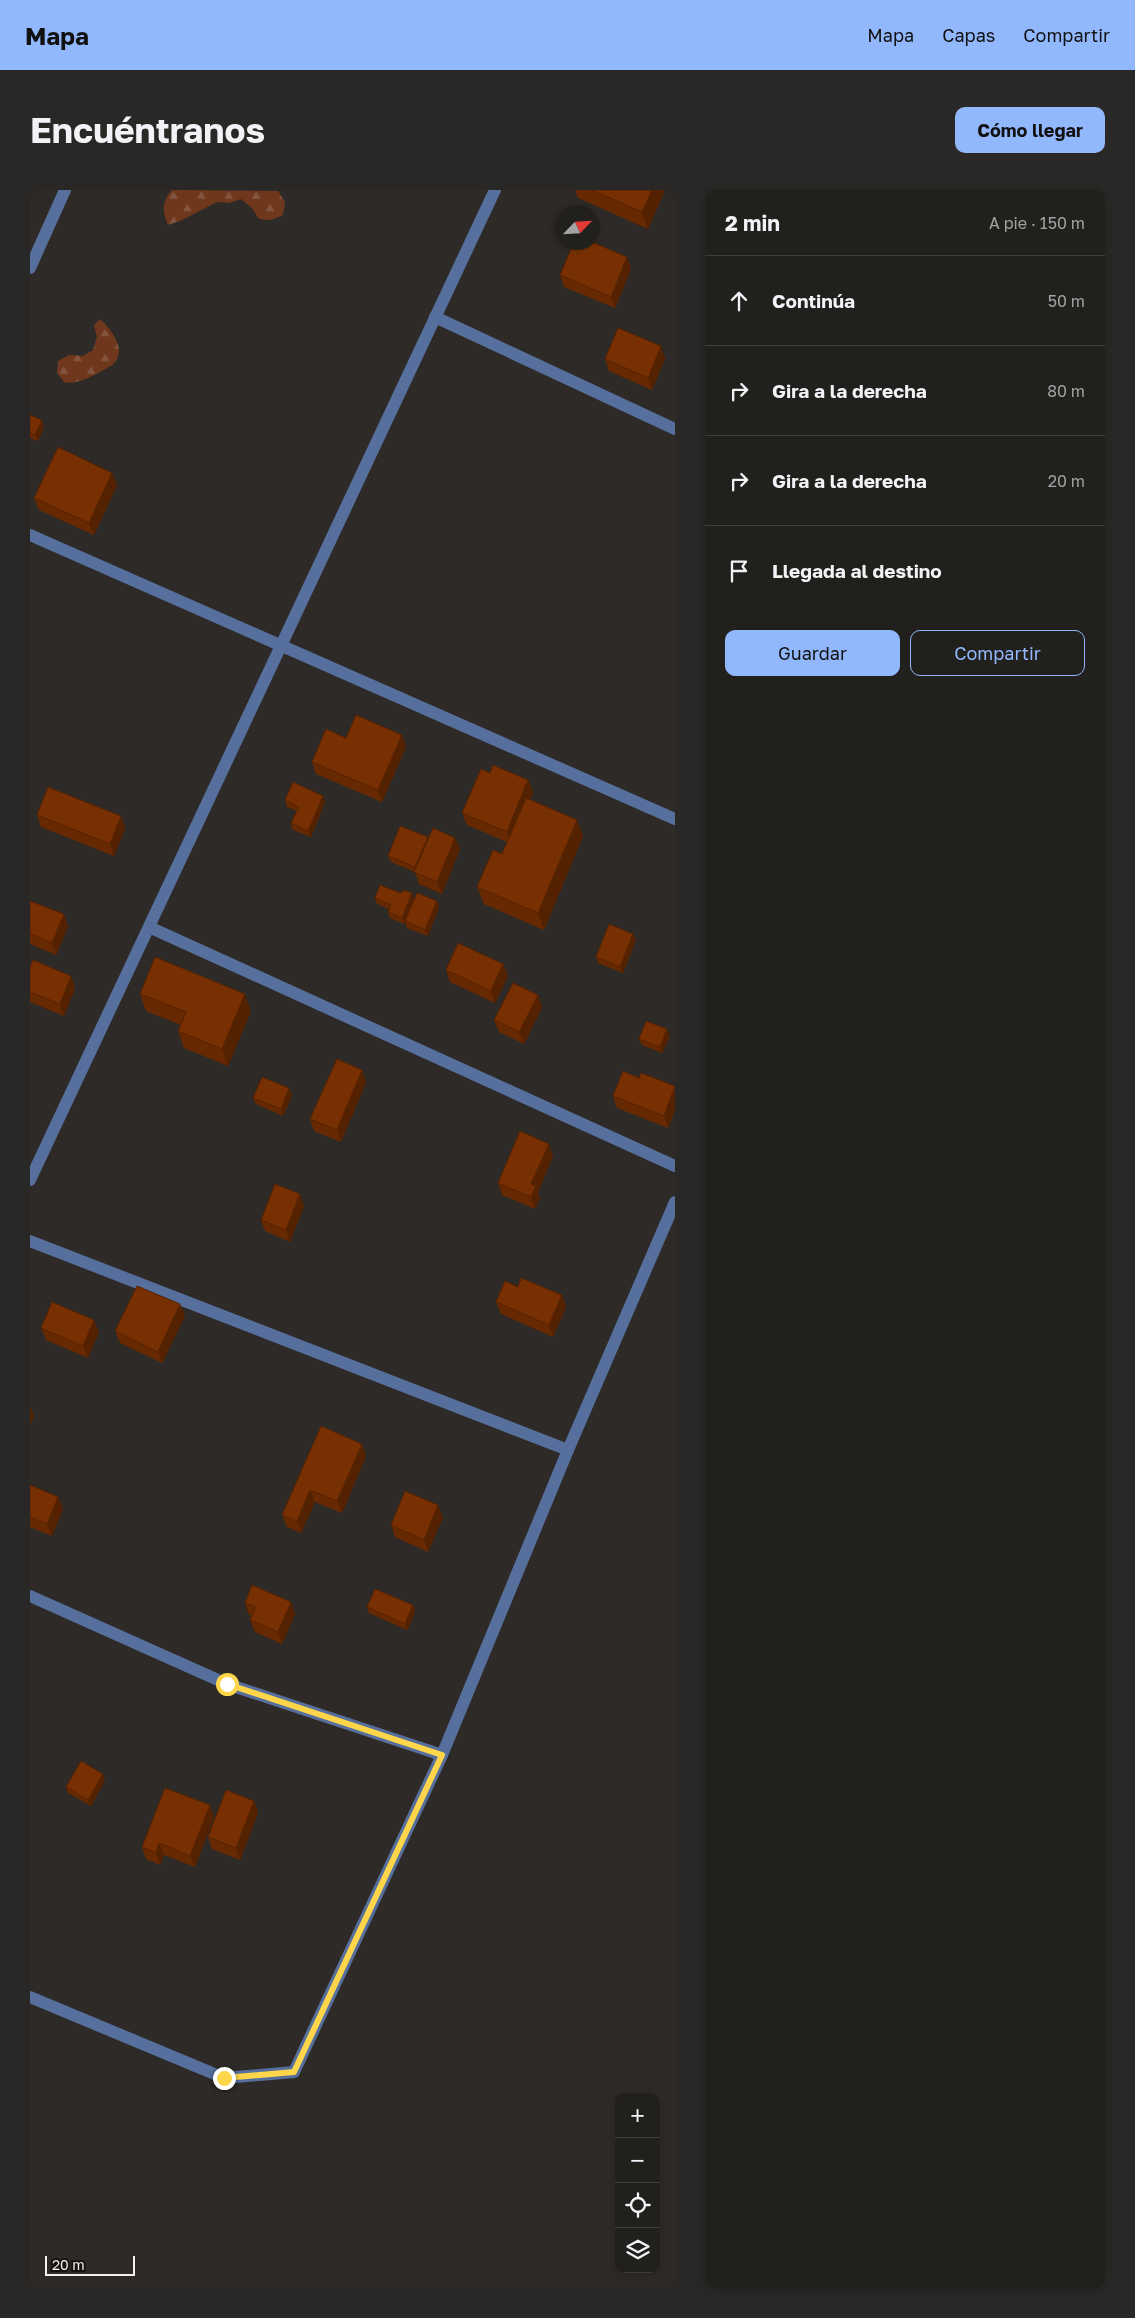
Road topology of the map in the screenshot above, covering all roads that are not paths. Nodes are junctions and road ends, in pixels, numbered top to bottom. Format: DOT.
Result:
graph roads {
  1 [pos="65,190"];
  2 [pos="495,190"];
  3 [pos="30,268"];
  4 [pos="435,317"];
  5 [pos="675,429"];
  6 [pos="30,535"];
  7 [pos="281,645"];
  8 [pos="675,819"];
  9 [pos="149,926"];
  10 [pos="675,1166"];
  11 [pos="30,1180"];
  12 [pos="675,1202"];
  13 [pos="30,1240"];
  14 [pos="568,1450"];
  15 [pos="30,1596"];
  16 [pos="442,1755"];
  17 [pos="30,1997"];
  1 -- 3 [label="street"];
  2 -- 4 [label="street"];
  4 -- 5 [label="street"];
  4 -- 7 [label="street"];
  6 -- 7 [label="street"];
  7 -- 8 [label="street"];
  7 -- 9 [label="street"];
  9 -- 10 [label="street"];
  9 -- 11 [label="street"];
  12 -- 14 [label="street"];
  13 -- 14 [label="street"];
  14 -- 16 [label="street"];
  15 -- 16 [label="street"];
  16 -- 17 [label="street"];
}
